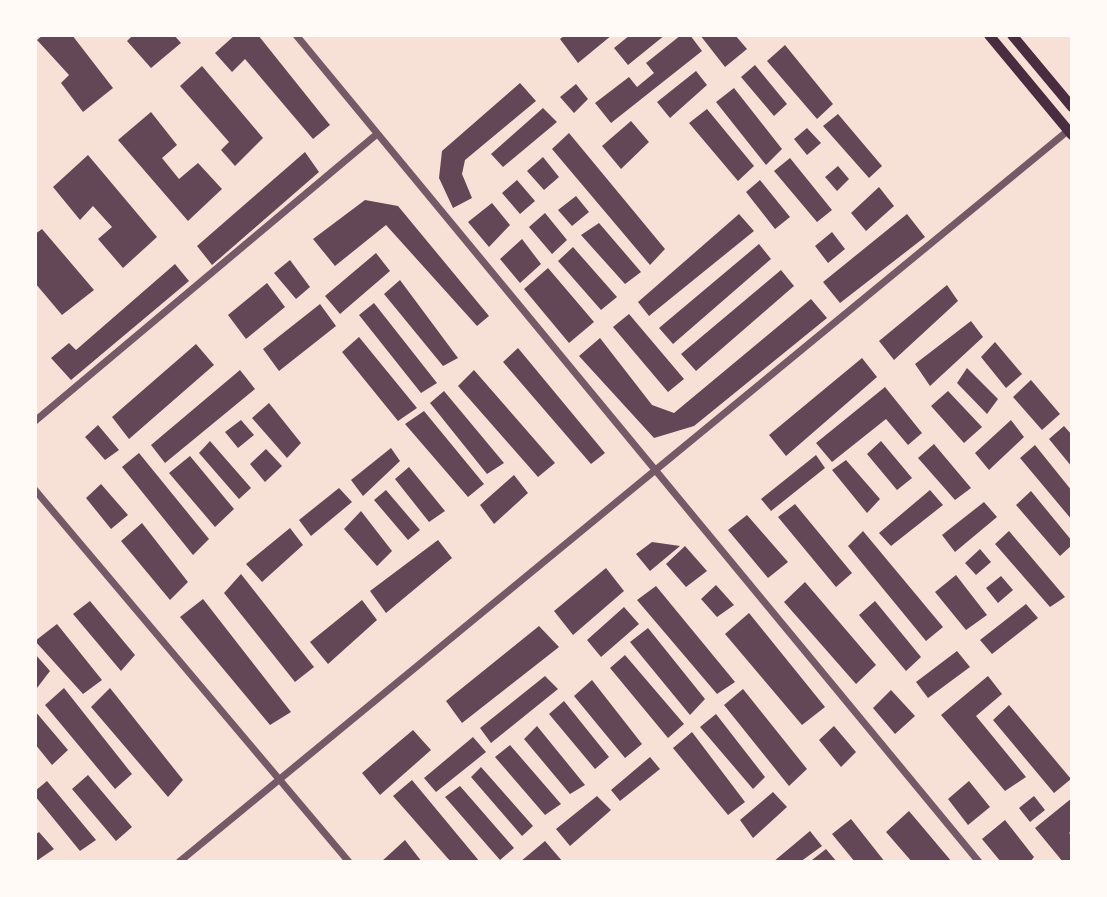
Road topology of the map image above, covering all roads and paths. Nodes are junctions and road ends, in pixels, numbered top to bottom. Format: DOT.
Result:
graph roads {
  1 [pos="296,35"];
  2 [pos="989,35"];
  3 [pos="1012,35"];
  4 [pos="1072,107"];
  5 [pos="1071,131"];
  6 [pos="377,134"];
  7 [pos="35,421"];
  8 [pos="656,468"];
  9 [pos="35,490"];
  10 [pos="279,779"];
  11 [pos="178,862"];
  12 [pos="349,862"];
  13 [pos="979,862"];
  1 -- 6 [label="street"];
  2 -- 5 [label="main road"];
  3 -- 4 [label="main road"];
  5 -- 8 [label="street"];
  6 -- 7 [label="street"];
  6 -- 8 [label="street"];
  8 -- 10 [label="street"];
  8 -- 13 [label="street"];
  9 -- 10 [label="street"];
  10 -- 11 [label="street"];
  10 -- 12 [label="street"];
}
